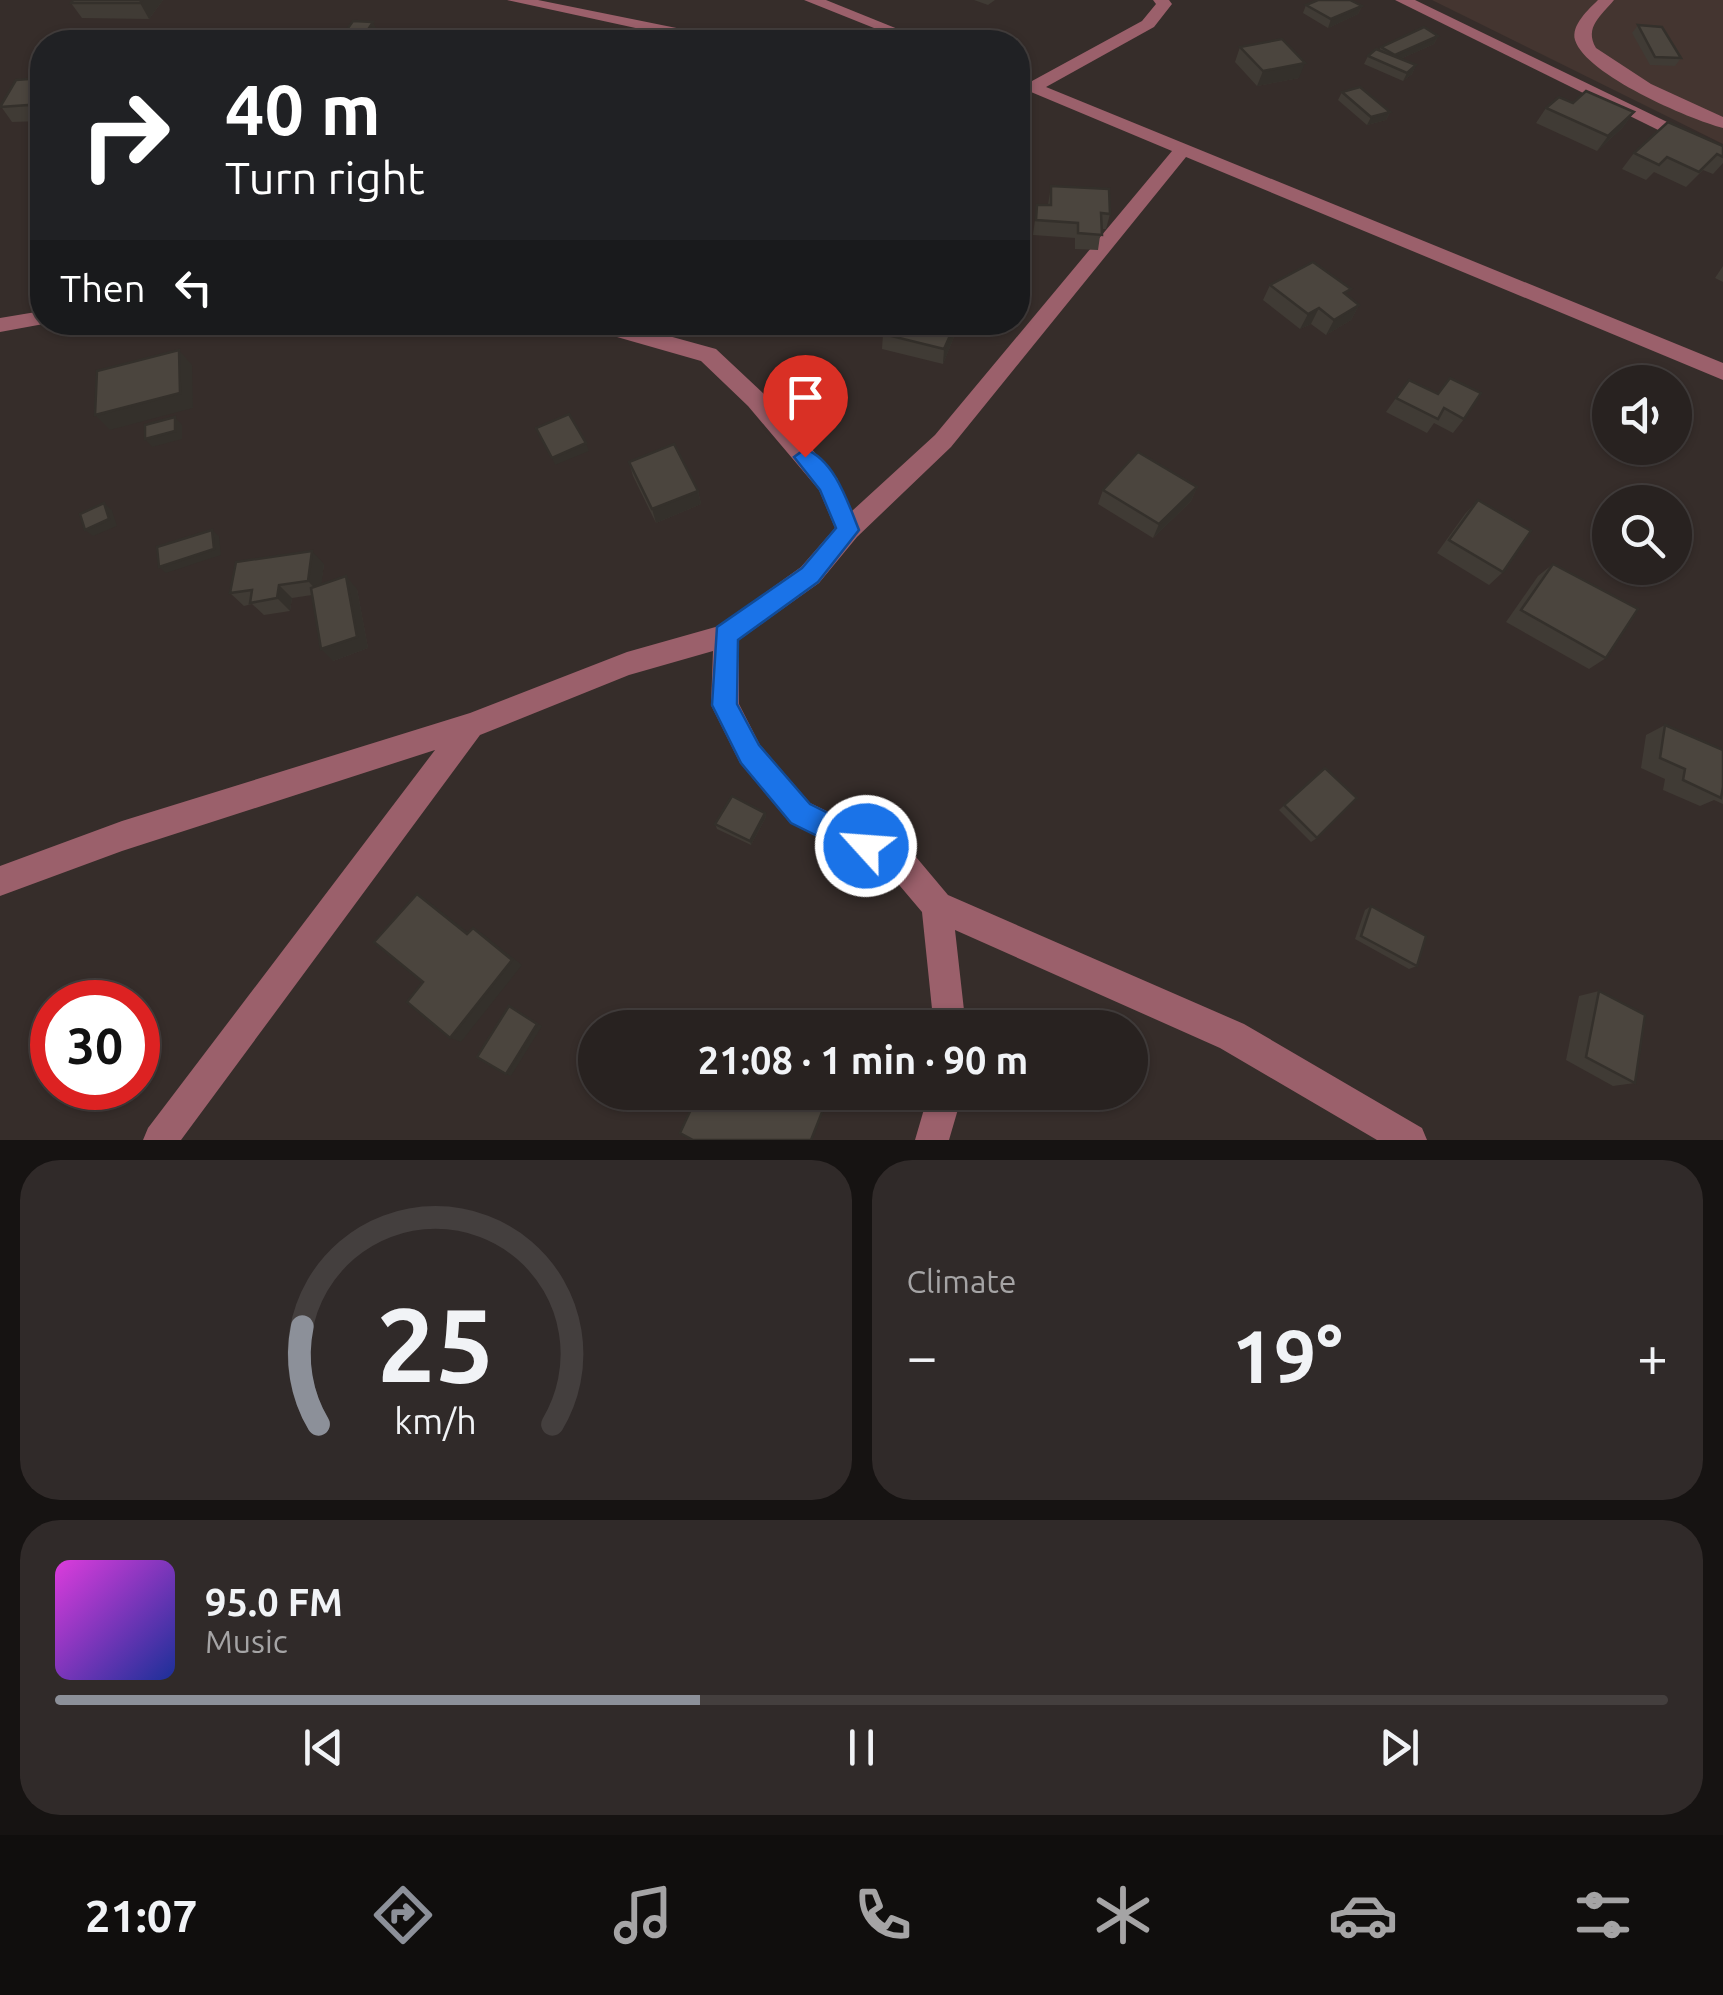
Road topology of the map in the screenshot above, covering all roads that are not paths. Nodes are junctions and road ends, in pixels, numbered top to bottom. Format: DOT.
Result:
graph roads {
  1 [pos="515,0"];
  2 [pos="812,0"];
  3 [pos="1161,0"];
  4 [pos="1403,0"];
  5 [pos="1606,0"];
  6 [pos="631,22"];
  7 [pos="624,30"];
  8 [pos="667,30"];
  9 [pos="891,30"];
  10 [pos="1030,82"];
  11 [pos="1030,88"];
  12 [pos="1723,123"];
  13 [pos="1183,149"];
  14 [pos="1723,156"];
  15 [pos="30,320"];
  16 [pos="0,325"];
  17 [pos="636,335"];
  18 [pos="1723,372"];
  19 [pos="848,530"];
  20 [pos="726,635"];
  21 [pos="470,726"];
  22 [pos="0,882"];
  23 [pos="937,906"];
  24 [pos="948,1010"];
  25 [pos="941,1110"];
  26 [pos="160,1140"];
  27 [pos="932,1140"];
  28 [pos="1410,1140"];
  1 -- 6 [label="street"];
  2 -- 9 [label="street"];
  3 -- 10 [label="street"];
  4 -- 14 [label="street"];
  5 -- 12 [label="street"];
  6 -- 7 [label="street"];
  6 -- 8 [label="street"];
  11 -- 13 [label="street"];
  13 -- 18 [label="street"];
  13 -- 19 [label="street"];
  15 -- 16 [label="street"];
  17 -- 19 [label="street"];
  19 -- 20 [label="street"];
  20 -- 21 [label="street"];
  20 -- 23 [label="street"];
  21 -- 22 [label="street"];
  21 -- 26 [label="street"];
  23 -- 24 [label="street"];
  23 -- 28 [label="street"];
  25 -- 27 [label="street"];
}
